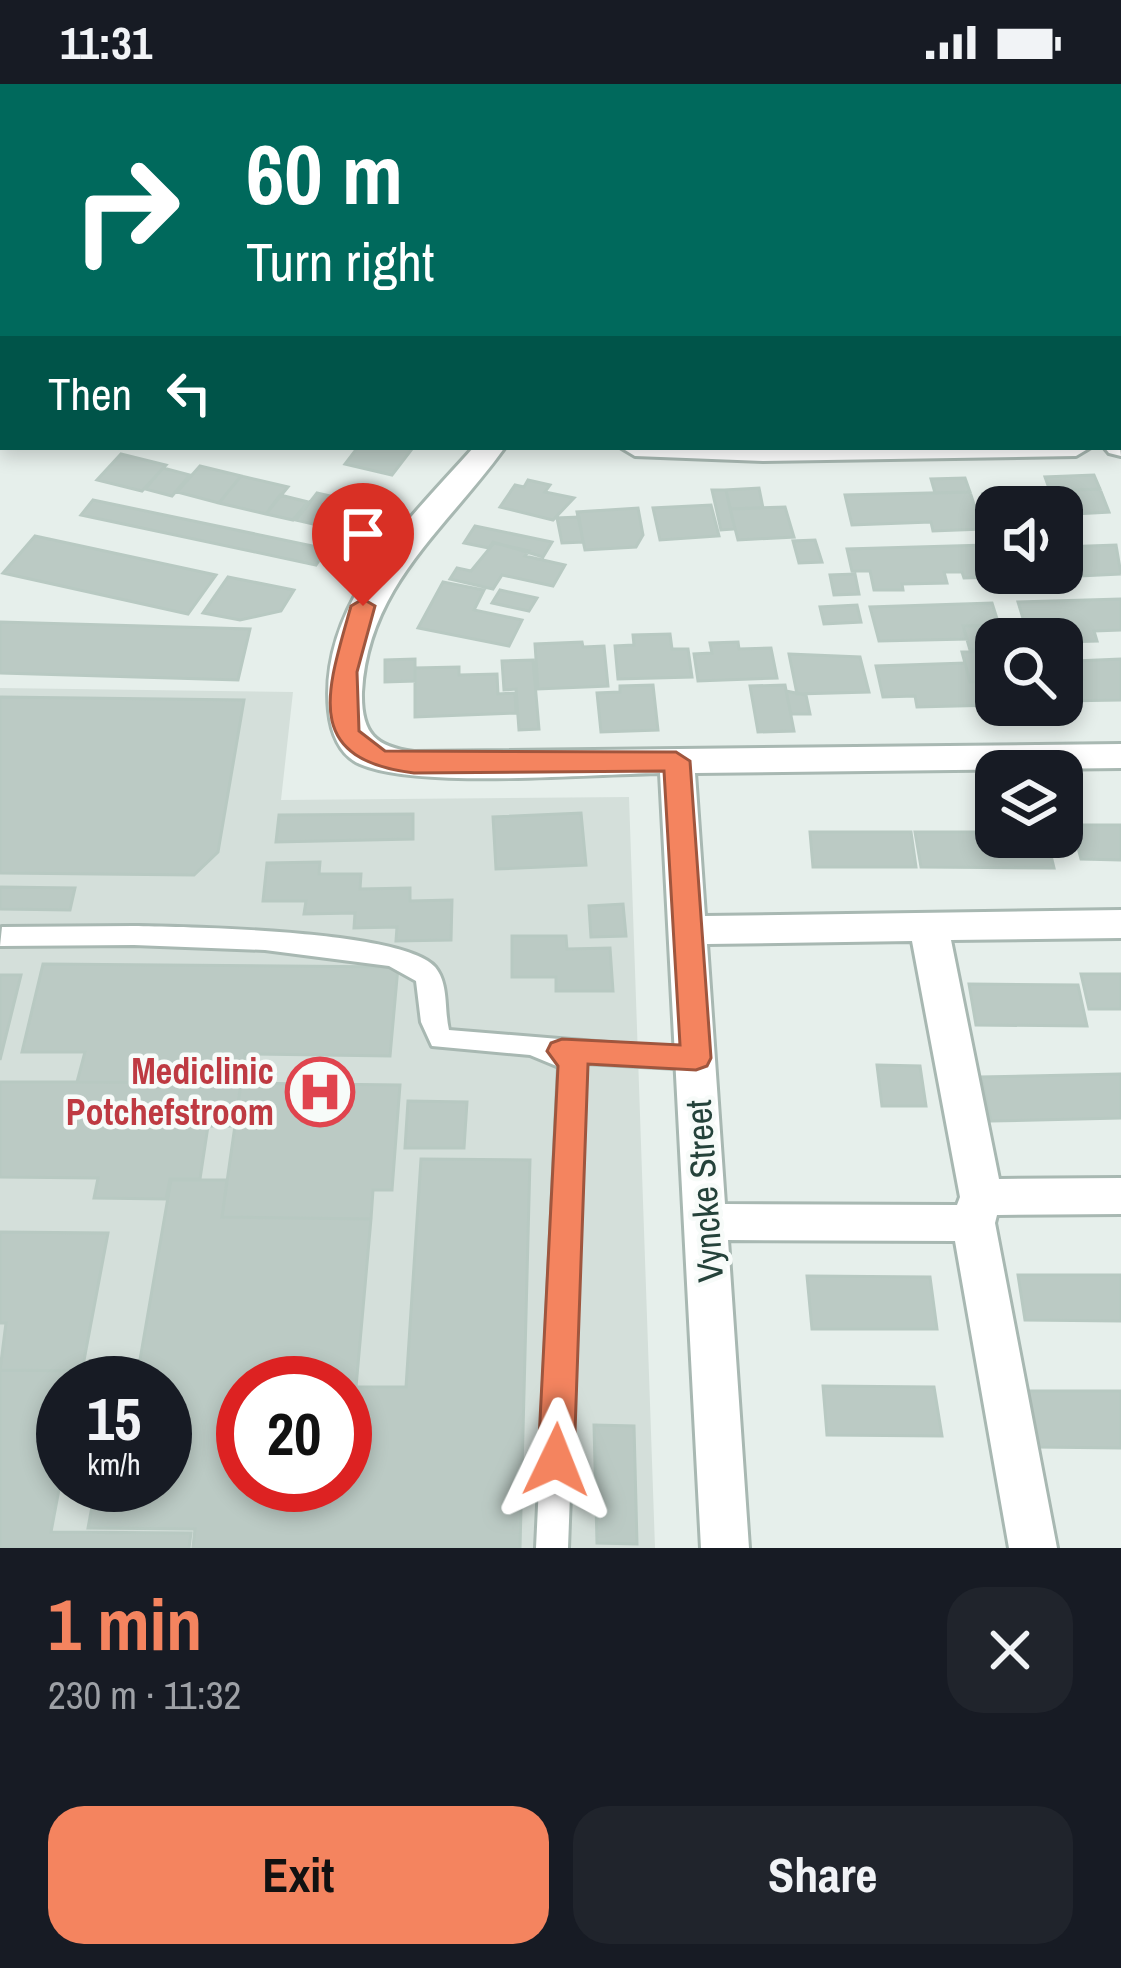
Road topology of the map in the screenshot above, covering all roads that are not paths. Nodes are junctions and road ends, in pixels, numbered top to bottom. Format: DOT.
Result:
graph roads {
  1 [pos="487,450"];
  2 [pos="712,450"];
  3 [pos="888,450"];
  4 [pos="1121,756"];
  5 [pos="676,761"];
  6 [pos="1121,924"];
  7 [pos="929,928"];
  8 [pos="688,930"];
  9 [pos="1,937"];
  10 [pos="562,1051"];
  11 [pos="696,1058"];
  12 [pos="1121,1196"];
  13 [pos="977,1210"];
  14 [pos="707,1222"];
  15 [pos="552,1548"];
  16 [pos="725,1548"];
  17 [pos="1034,1548"];
  1 -- 5 [label="street"];
  2 -- 3 [label="street"];
  4 -- 5 [label="street"];
  5 -- 8 [label="street, Vyncke Street"];
  6 -- 7 [label="street"];
  7 -- 8 [label="street"];
  7 -- 13 [label="street"];
  8 -- 11 [label="street, Vyncke Street"];
  9 -- 10 [label="lane"];
  10 -- 11 [label="lane"];
  10 -- 15 [label="lane"];
  11 -- 14 [label="street, Vyncke Street"];
  12 -- 13 [label="street"];
  13 -- 14 [label="street"];
  13 -- 17 [label="street"];
  14 -- 16 [label="street, Vyncke Street"];
}
